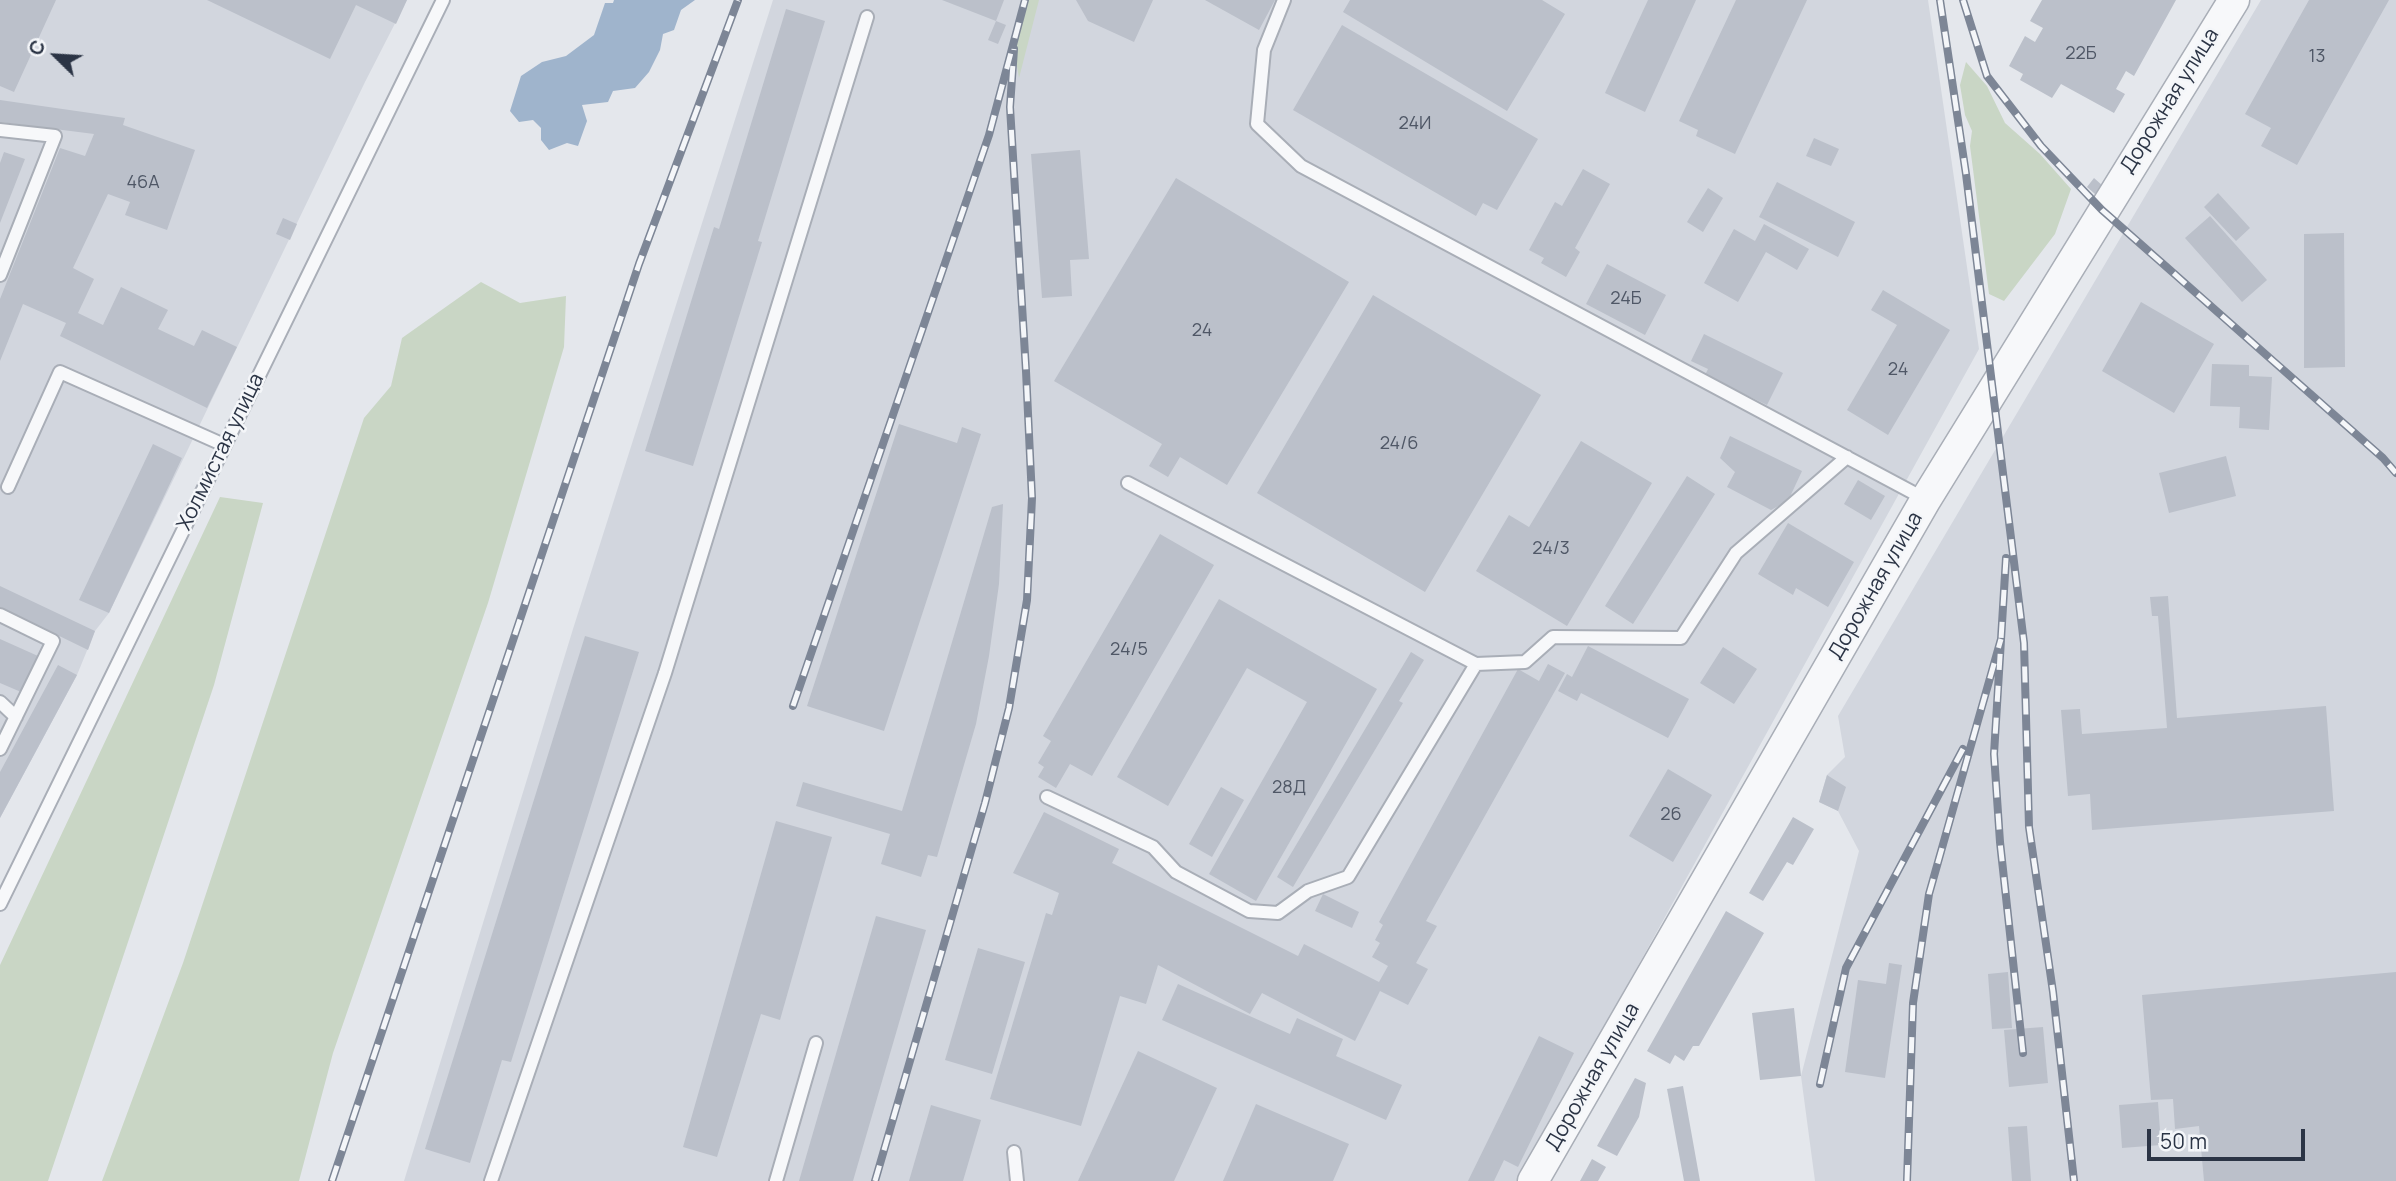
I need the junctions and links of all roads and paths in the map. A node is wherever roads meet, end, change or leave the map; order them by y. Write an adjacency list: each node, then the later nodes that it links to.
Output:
1 (443, 0): 7 (lane, Холмистая улица)
2 (1284, 0): 8 (lane)
3 (2234, 0): 11 (street, Дорожная улица)
4 (867, 17): 21 (lane)
5 (0, 130): 6 (lane)
6 (0, 275)
7 (225, 445): 10 (lane); 18 (lane, Холмистая улица)
8 (1847, 457): 11 (lane); 13 (lane)
9 (1128, 483): 13 (lane)
10 (8, 487)
11 (1926, 499): 24 (street, Дорожная улица)
12 (0, 615): 15 (lane)
13 (1476, 664): 17 (lane)
14 (0, 702): 15 (lane)
15 (16, 717): 16 (lane)
16 (0, 749)
17 (1047, 797)
18 (0, 904)
19 (816, 1043): 22 (lane)
20 (1014, 1152): 23 (lane)
21 (491, 1181)
22 (776, 1181)
23 (1017, 1181)
24 (1533, 1181)

